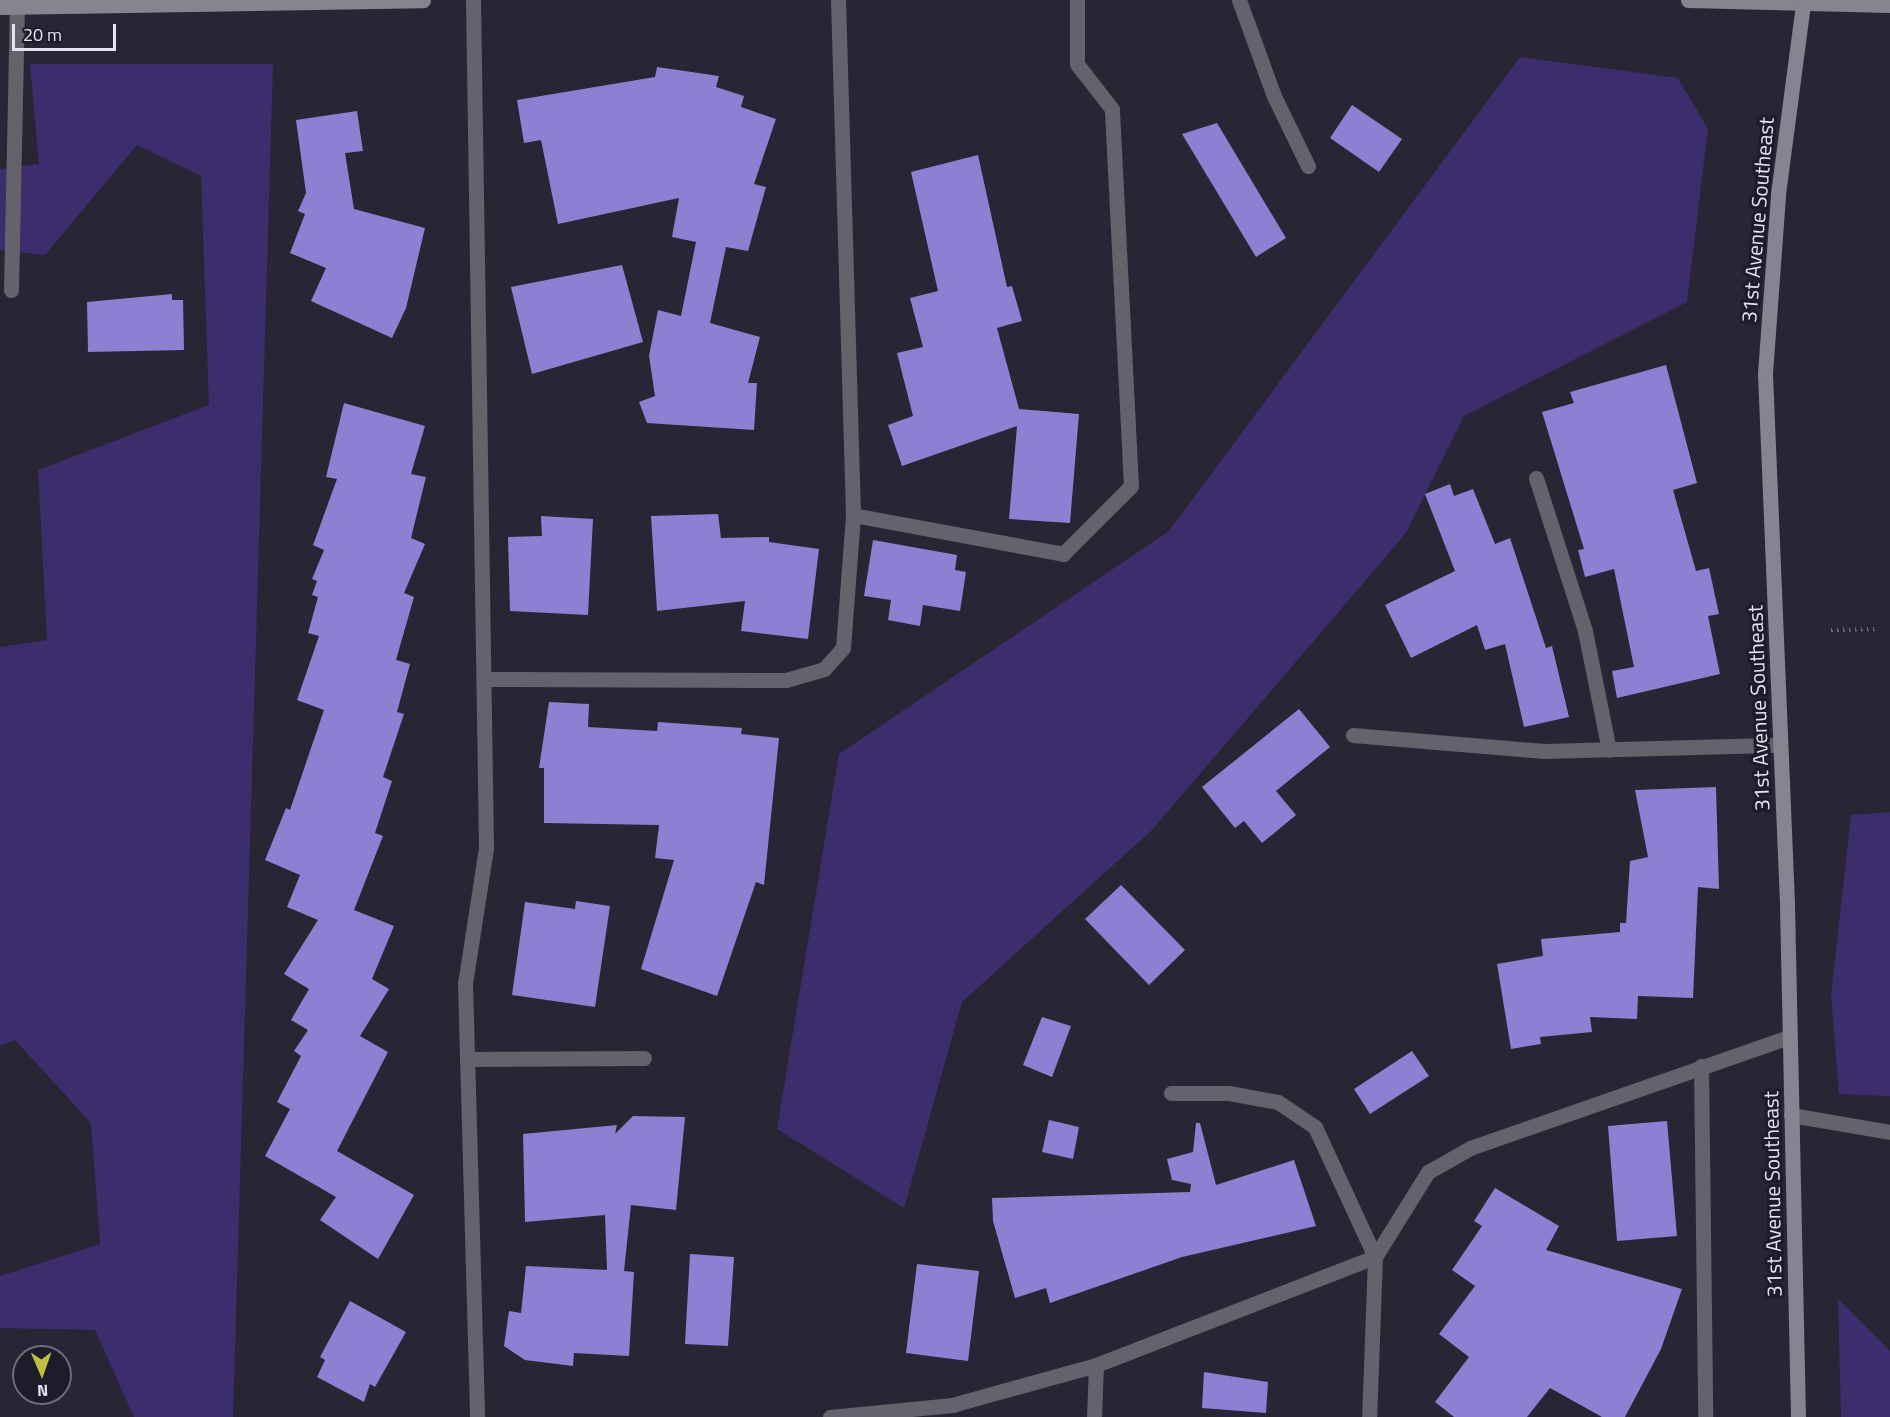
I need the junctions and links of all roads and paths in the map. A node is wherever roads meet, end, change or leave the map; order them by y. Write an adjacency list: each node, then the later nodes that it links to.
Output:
1 (423, 0): 10 (street)
2 (473, 0): 17 (street)
3 (838, 0): 14 (street)
4 (1077, 0): 14 (street)
5 (1239, 0): 11 (street)
6 (1688, 0): 7 (street)
7 (1804, 2): 8 (street); 19 (street, 31st Avenue Southeast)
8 (1890, 5)
9 (0, 7): 10 (street)
10 (17, 7): 12 (street)
11 (1308, 166)
12 (11, 290)
13 (1536, 478): 20 (street)
14 (853, 515): 17 (street)
15 (1831, 630): 16 (path)
16 (1877, 630)
17 (485, 679): 23 (street)
18 (1353, 735): 20 (street)
19 (1780, 745): 20 (street); 21 (street, 31st Avenue Southeast)
20 (1609, 750)
21 (1789, 1037): 24 (street); 26 (street, 31st Avenue Southeast)
22 (644, 1058): 23 (street)
23 (467, 1059): 30 (street)
24 (1701, 1066): 28 (street); 34 (street)
25 (1171, 1093): 28 (street)
26 (1791, 1115): 27 (street); 35 (street, 31st Avenue Southeast)
27 (1890, 1132)
28 (1375, 1257): 29 (street); 33 (street)
29 (1096, 1365): 31 (street); 32 (street)
30 (477, 1417)
31 (830, 1417)
32 (1094, 1417)
33 (1369, 1417)
34 (1705, 1417)
35 (1798, 1417)

